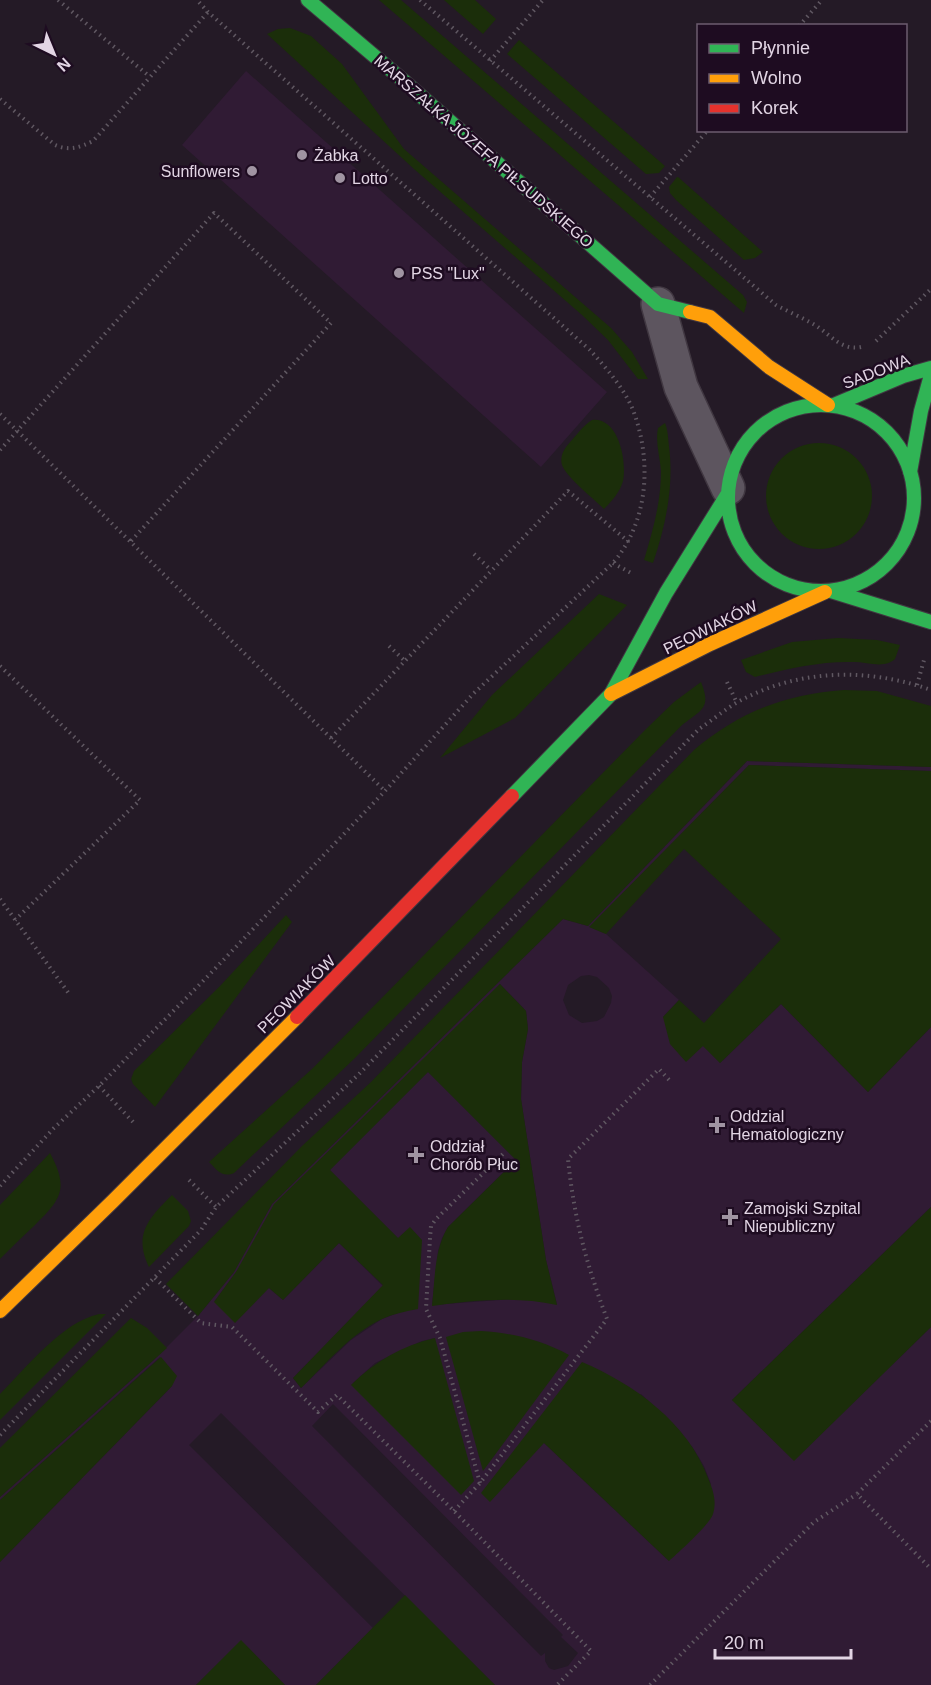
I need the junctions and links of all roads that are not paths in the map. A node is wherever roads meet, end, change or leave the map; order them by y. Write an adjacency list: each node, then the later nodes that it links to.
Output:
1 (308, 0): 2 (main road, MARSZAŁKA JÓZEFA PIŁSUDSKIEGO)
2 (658, 304): 5 (main road, MARSZAŁKA JÓZEFA PIŁSUDSKIEGO); 7 (street)
3 (931, 368): 5 (main road, SADOWA)
4 (931, 375): 6 (main road, SADOWA)
5 (831, 405): 6 (main road); 7 (main road)
6 (911, 476): 8 (main road); 9 (main road)
7 (727, 491): 9 (main road); 11 (main road, PEOWIAKÓW)
8 (926, 494)
9 (828, 592): 10 (main road); 11 (main road, PEOWIAKÓW)
10 (931, 622)
11 (611, 694): 12 (main road, PEOWIAKÓW)
12 (0, 1311)

